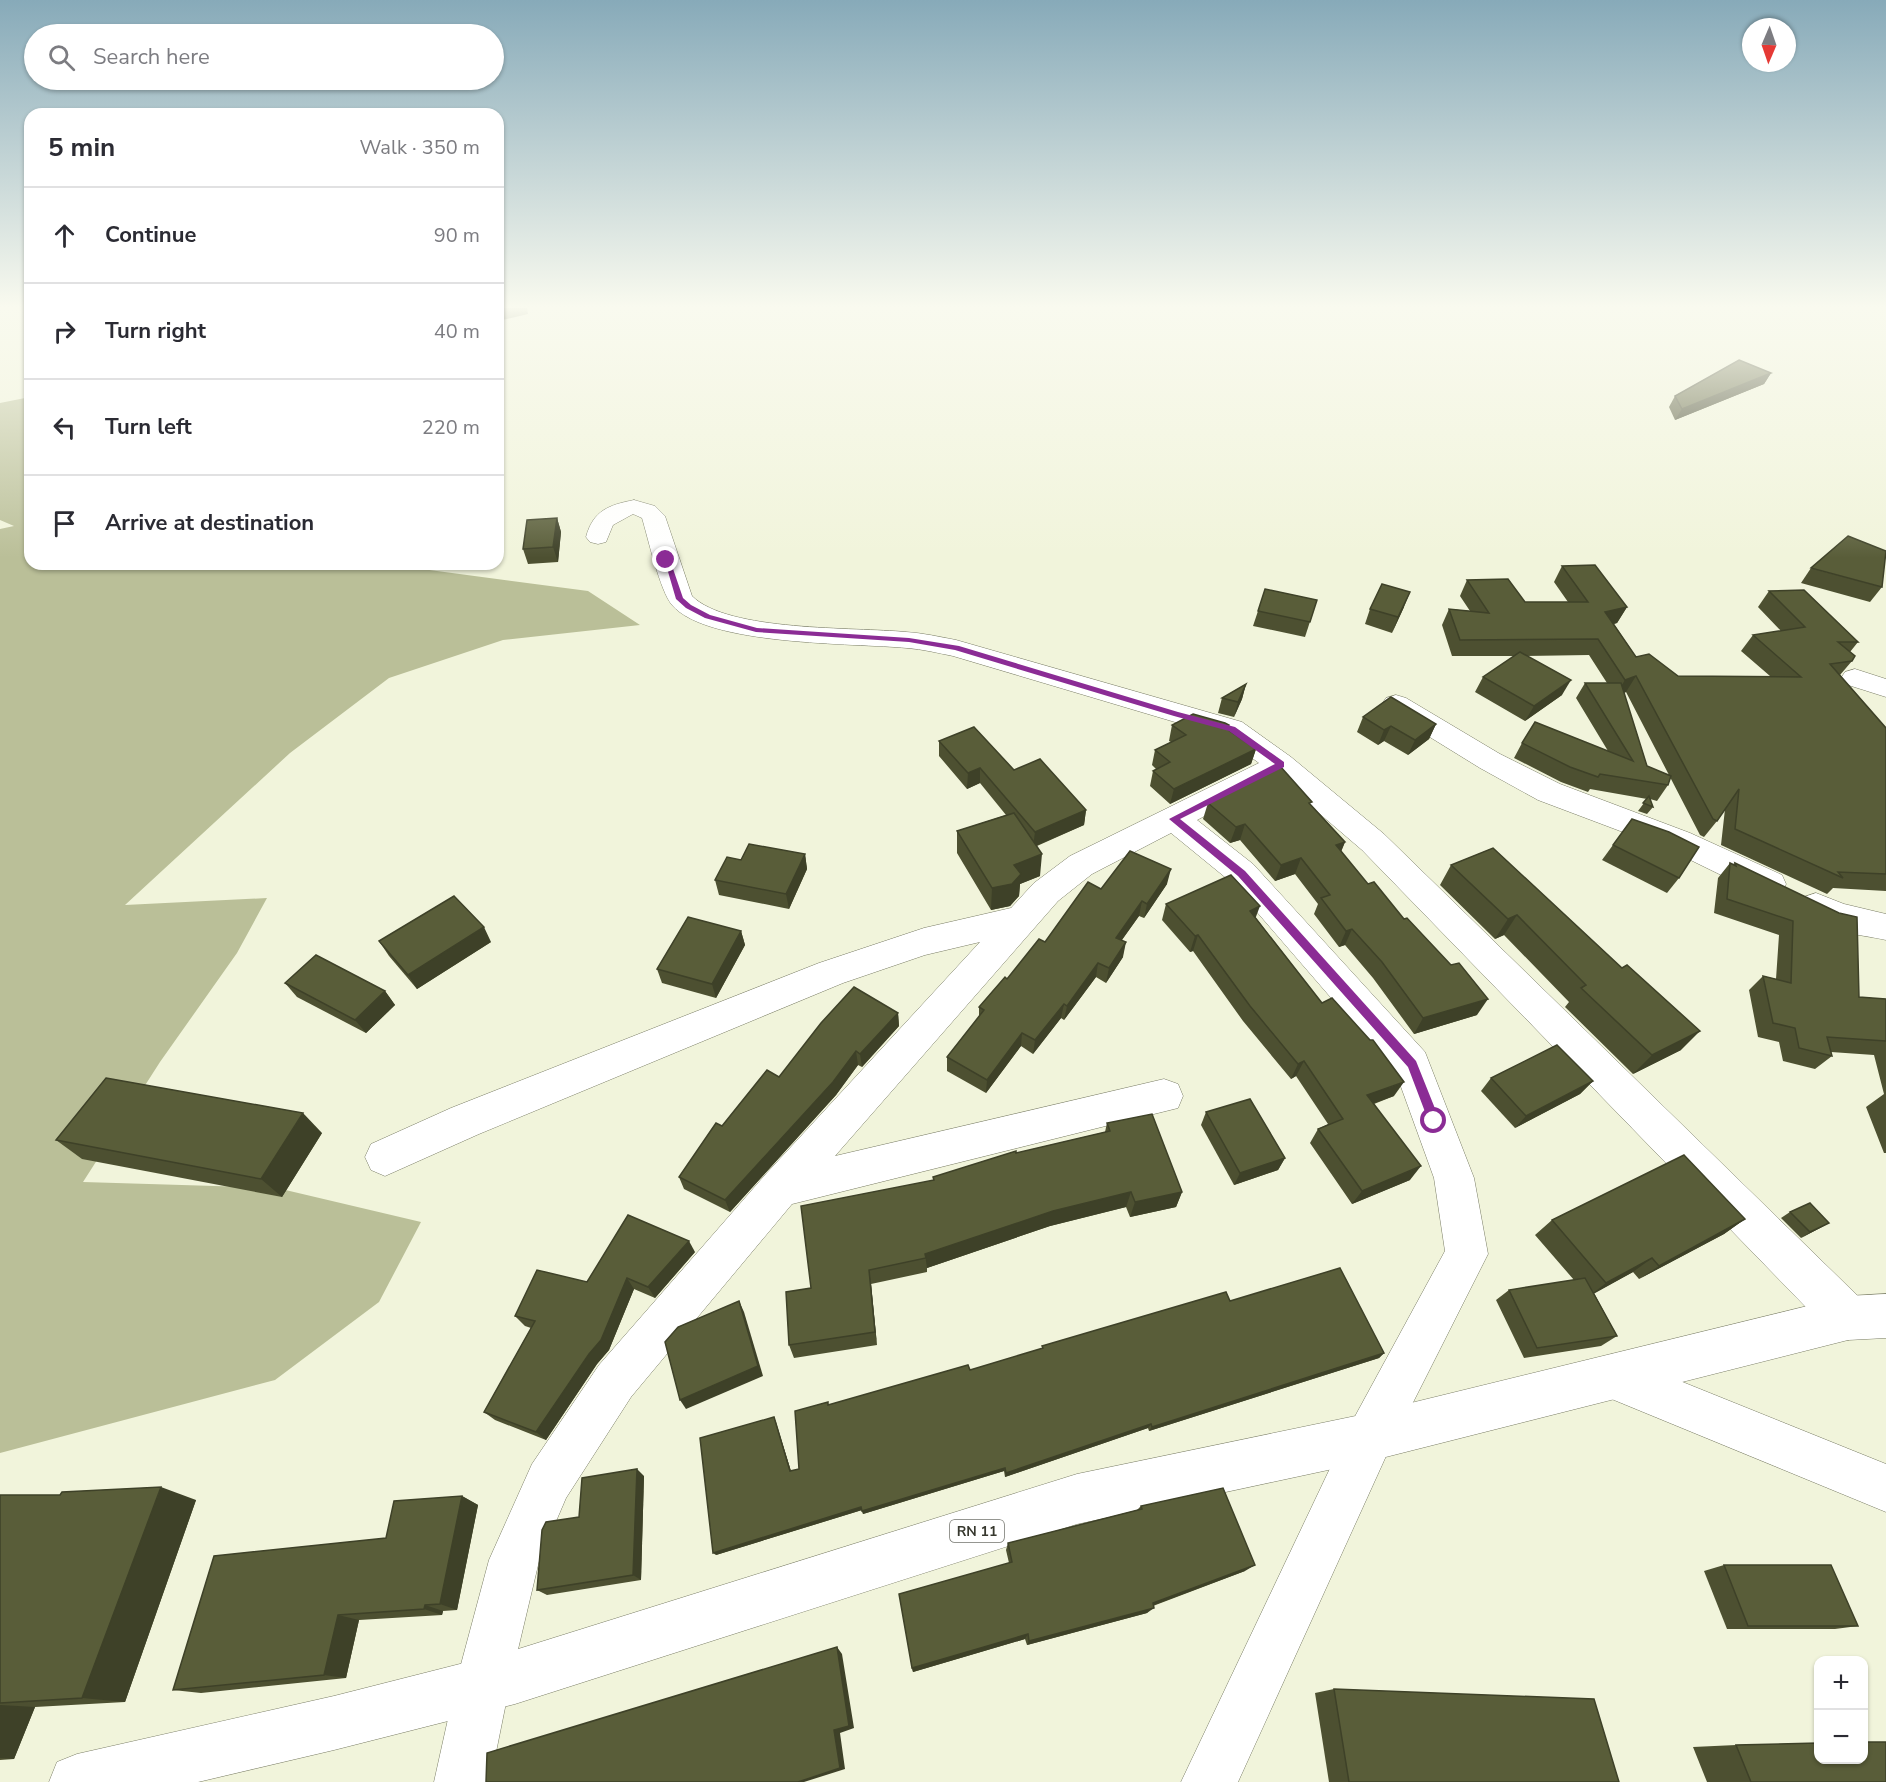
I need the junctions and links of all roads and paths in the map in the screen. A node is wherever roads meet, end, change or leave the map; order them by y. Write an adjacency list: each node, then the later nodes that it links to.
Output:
1 (598, 537): 5 (street)
2 (1855, 678): 3 (street)
3 (1886, 688)
4 (1390, 700): 8 (street)
5 (1281, 764): 6 (street); 12 (street)
6 (1174, 819): 7 (street); 14 (street)
7 (1022, 919): 10 (street); 11 (street)
8 (1886, 927)
9 (1164, 1096): 11 (street)
10 (385, 1157)
11 (780, 1188): 16 (street)
12 (1867, 1317): 13 (street, RN 11)
13 (1613, 1377): 14 (street, RN 11); 15 (street)
14 (1370, 1437): 16 (street, RN 11); 19 (street)
15 (1886, 1488)
16 (483, 1683): 17 (street, RN 11); 18 (street)
17 (77, 1782)
18 (462, 1782)
19 (1209, 1782)

